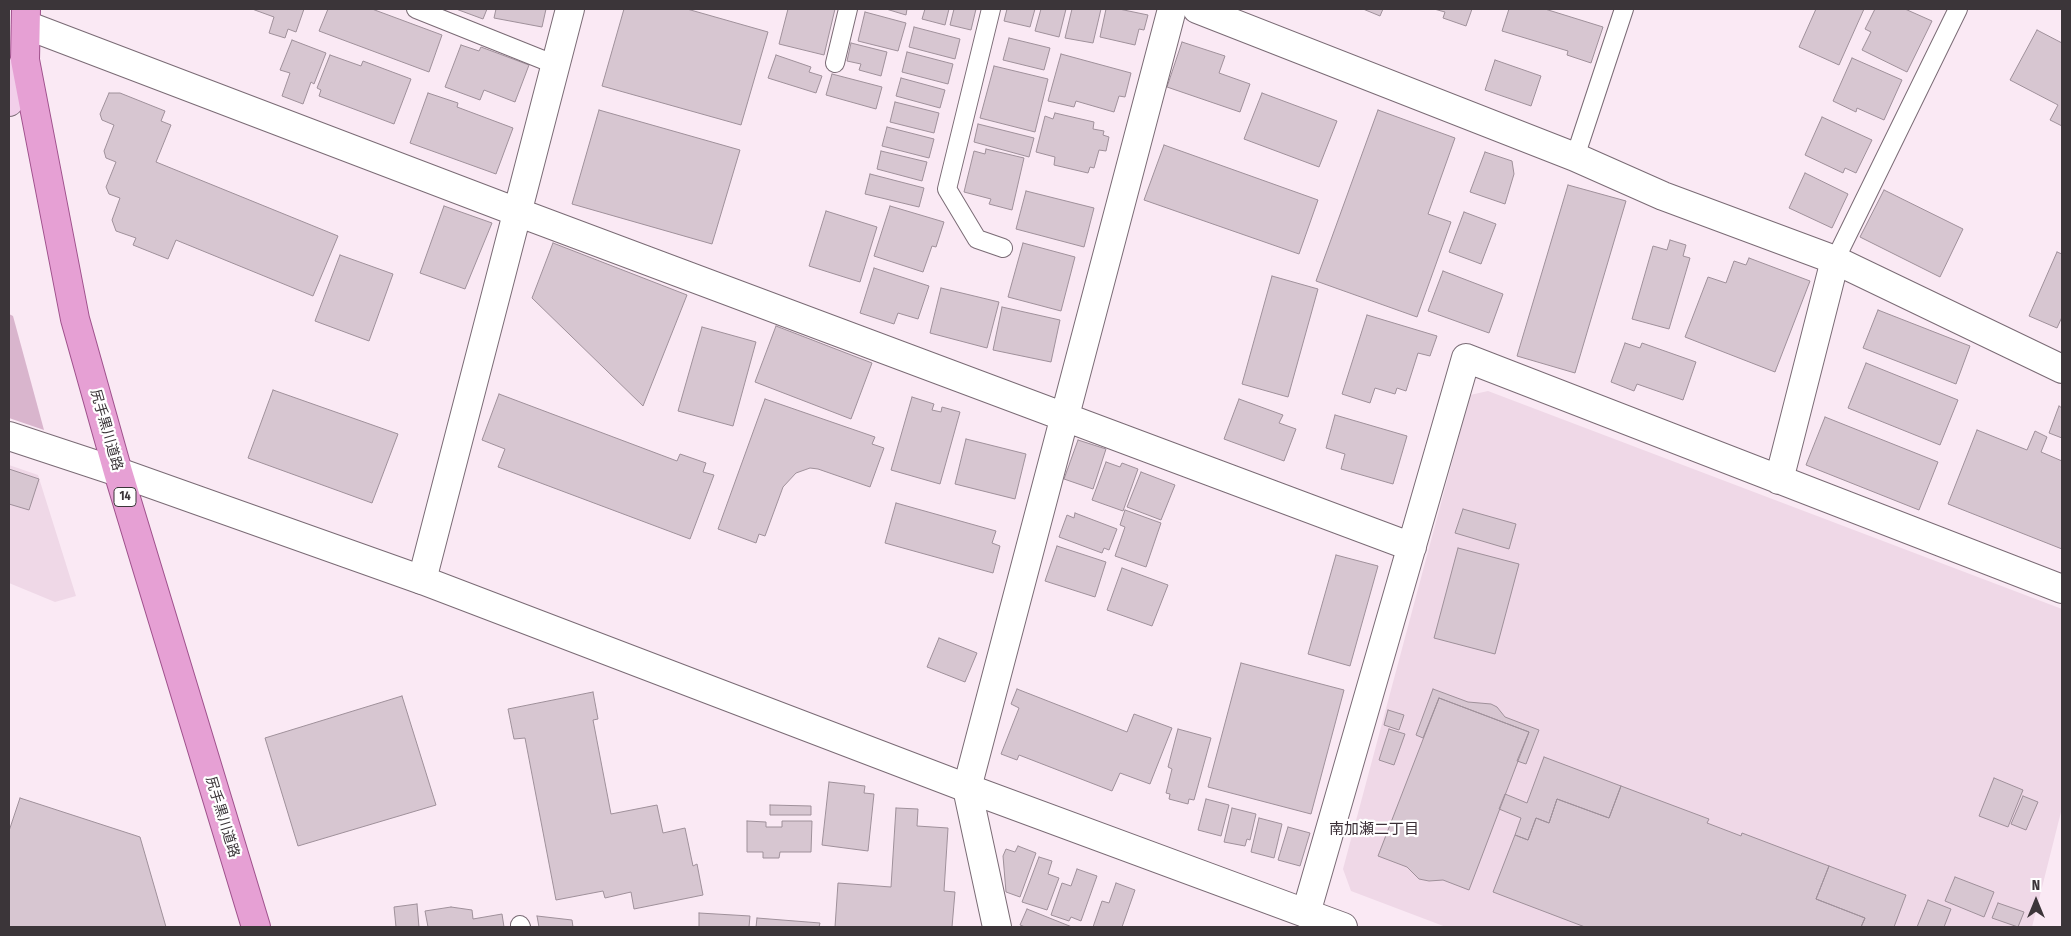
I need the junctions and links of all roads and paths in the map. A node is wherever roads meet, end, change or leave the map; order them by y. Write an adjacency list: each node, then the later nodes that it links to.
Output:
1 (416, 9): 12 (lane)
2 (570, 9): 12 (street)
3 (848, 9): 11 (lane)
4 (991, 9): 16 (lane)
5 (1172, 9): 19 (street)
6 (1197, 9): 14 (street)
7 (1624, 9): 14 (lane)
8 (1958, 9): 17 (lane)
9 (26, 17): 10 (main road, 尻手黒川道路 / 14); 15 (street)
10 (25, 60): 13 (main road); 21 (main road, 尻手黒川道路 / 14)
11 (835, 63)
12 (556, 65): 15 (street)
13 (9, 102)
14 (1575, 157): 17 (street)
15 (517, 212): 19 (street); 24 (street)
16 (1003, 248)
17 (1836, 260): 18 (street); 22 (street)
18 (2062, 369)
19 (1064, 415): 23 (street); 26 (street)
20 (9, 436): 21 (street)
21 (118, 472): 24 (street); 28 (main road, 尻手黒川道路 / 14)
22 (1779, 480): 23 (street); 25 (street)
23 (1412, 547): 27 (street)
24 (422, 580): 26 (street)
25 (2062, 589)
26 (967, 788): 27 (street); 29 (street)
27 (1306, 913): 30 (street)
28 (256, 927)
29 (998, 927)
30 (1343, 927)

